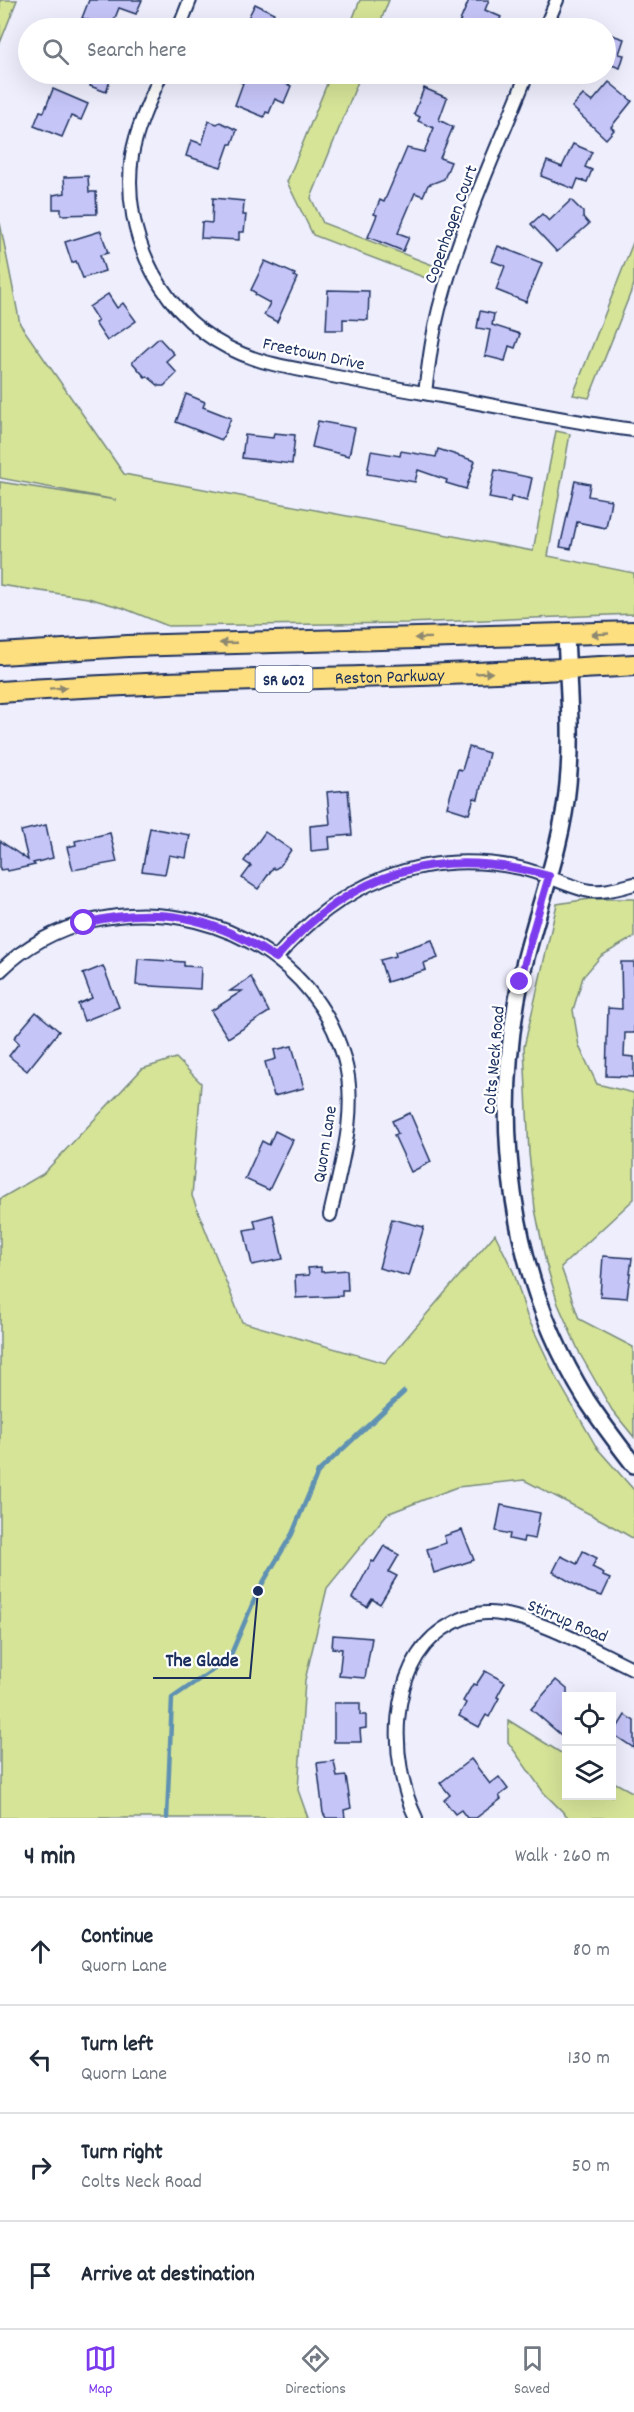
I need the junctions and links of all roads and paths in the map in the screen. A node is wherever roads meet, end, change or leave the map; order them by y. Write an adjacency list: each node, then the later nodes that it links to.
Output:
1 (190, 0): 3 (street)
2 (556, 0): 4 (street)
3 (183, 18)
4 (549, 18)
5 (157, 84): 7 (street, Freetown Drive)
6 (523, 84): 7 (street, Copenhagen Court)
7 (425, 393): 8 (street, Freetown Drive)
8 (634, 430)
9 (634, 632): 10 (main road, Reston Parkway / SR 602, one-way to 10)
10 (566, 635): 11 (main road, Reston Parkway / SR 602, one-way to 11); 13 (street, Colts Neck Road)
11 (0, 654)
12 (634, 665): 13 (main road, Reston Parkway / SR 602)
13 (568, 669): 14 (main road, Reston Parkway / SR 602, one-way to 13); 15 (street, Colts Neck Road)
14 (0, 692)
15 (549, 876): 16 (street); 17 (street); 20 (street, Colts Neck Road)
16 (634, 884)
17 (276, 958): 18 (street, Quorn Lane); 19 (street, Quorn Lane)
18 (0, 971)
19 (330, 1215)
20 (634, 1465)
21 (634, 1669): 22 (street, Stirrup Road)
22 (416, 1818)

